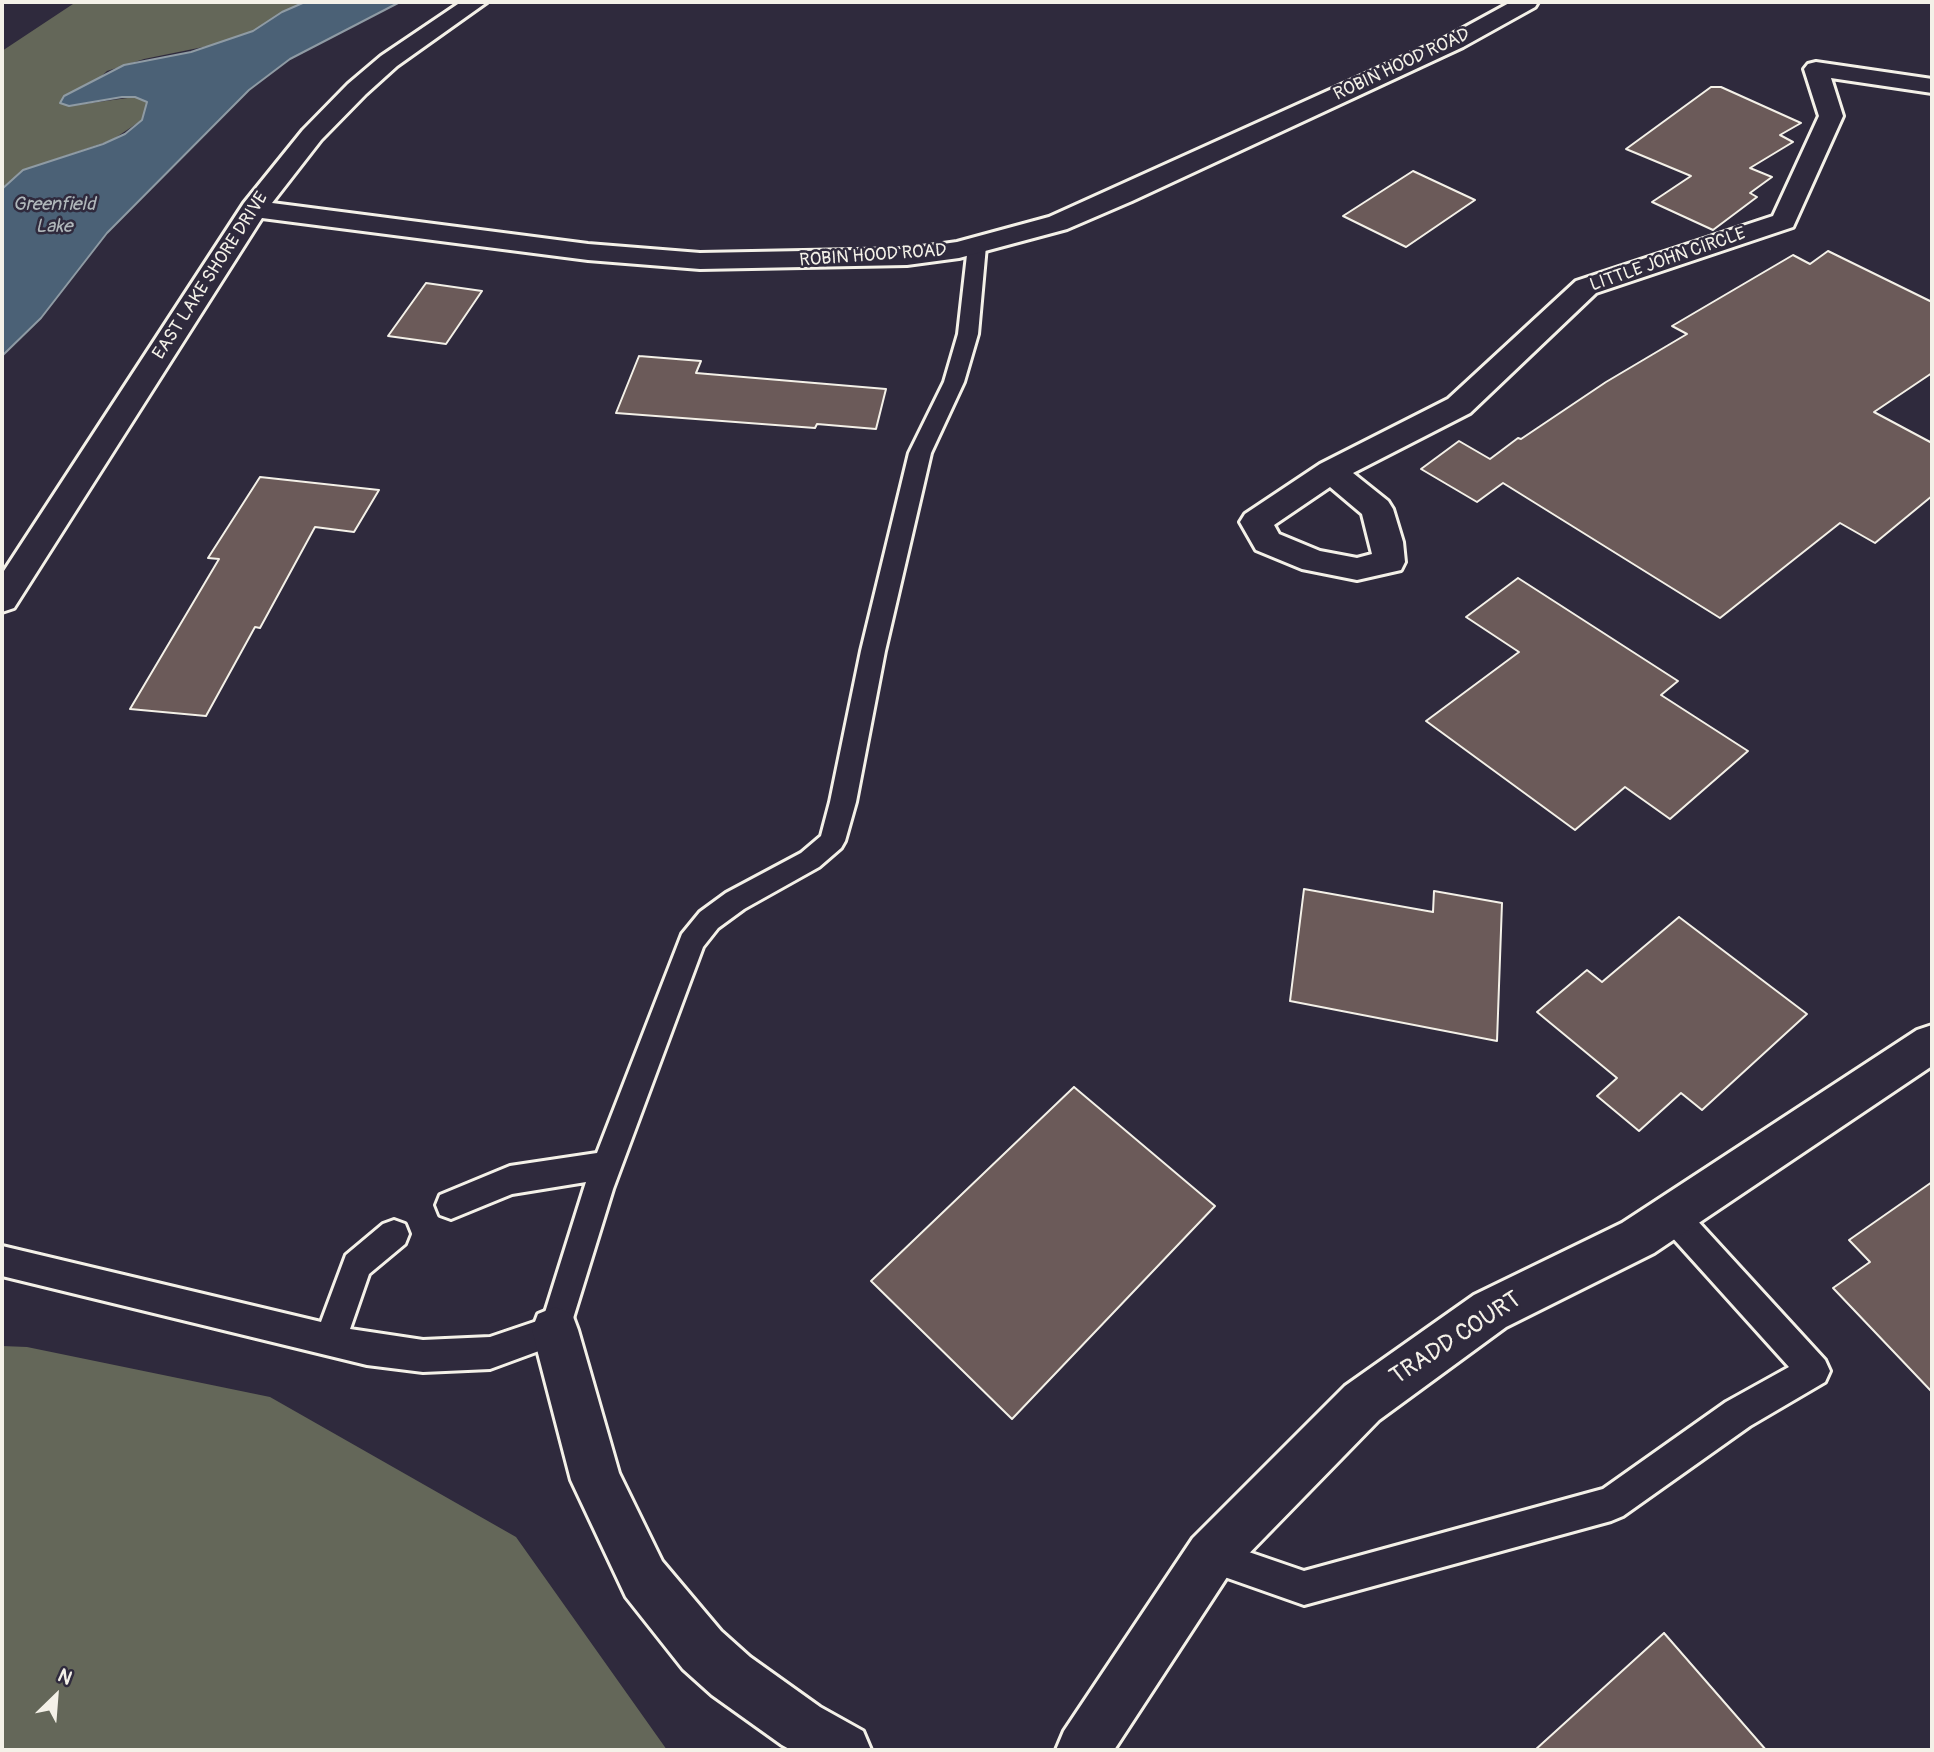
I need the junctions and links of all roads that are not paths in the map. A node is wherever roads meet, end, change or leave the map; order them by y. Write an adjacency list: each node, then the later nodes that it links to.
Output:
1 (475, 2): 5 (street, EAST LAKE SHORE DRIVE)
2 (1478, 4): 3 (street)
3 (1520, 7): 6 (street, ROBIN HOOD ROAD)
4 (1932, 86): 7 (street, LITTLE JOHN CIRCLE)
5 (253, 209): 6 (street, ROBIN HOOD ROAD); 8 (street, EAST LAKE SHORE DRIVE)
6 (977, 246): 10 (lane)
7 (1331, 471)
8 (2, 600)
9 (1932, 1043): 12 (street, TRADD COURT)
10 (607, 1165): 11 (lane); 15 (lane)
11 (451, 1205)
12 (1672, 1215): 17 (street, TRADD COURT); 17 (lane)
13 (394, 1234): 16 (lane)
14 (2, 1261): 16 (lane)
15 (555, 1330): 16 (lane); 18 (street)
16 (330, 1340)
17 (1211, 1556): 19 (street, TRADD COURT)
18 (844, 1750)
19 (1083, 1750)

